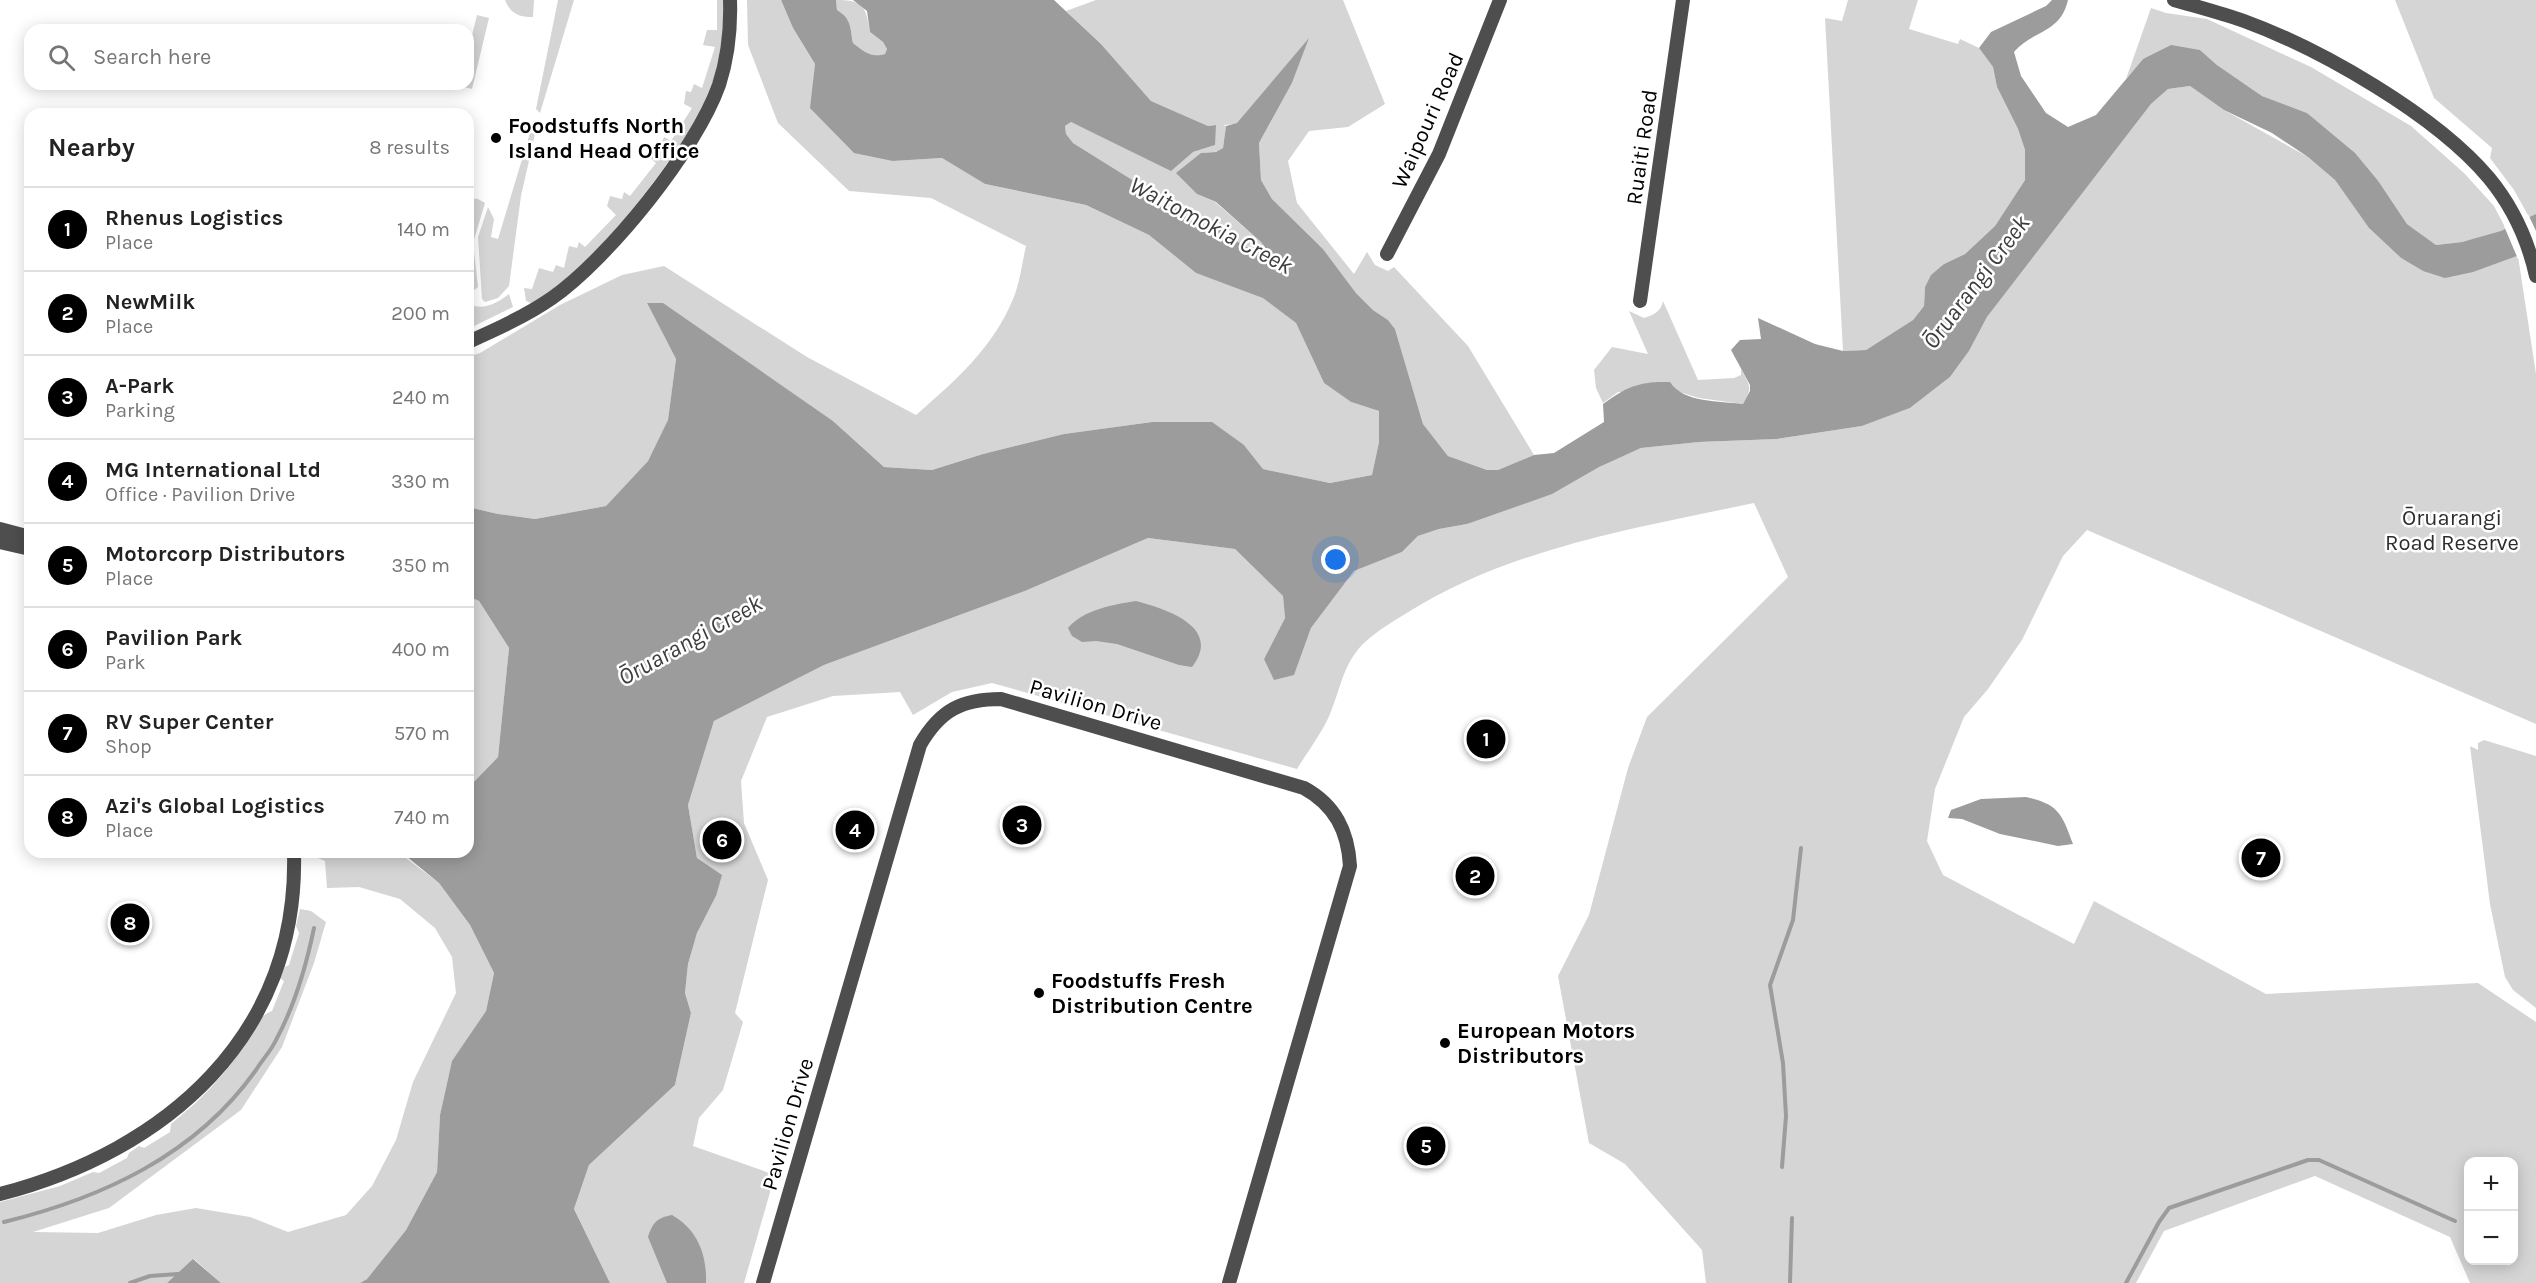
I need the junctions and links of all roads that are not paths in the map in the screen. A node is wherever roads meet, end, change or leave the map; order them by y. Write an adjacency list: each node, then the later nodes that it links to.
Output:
1 (730, 0): 8 (street)
2 (1500, 0): 5 (street, Waipouri Road)
3 (1683, 0): 7 (street, Ruaiti Road)
4 (2174, 0): 6 (street)
5 (1387, 254)
6 (2535, 270)
7 (1640, 301)
8 (474, 339)
9 (0, 529): 10 (street)
10 (24, 535)
11 (0, 542): 12 (street)
12 (24, 548)
13 (294, 858): 14 (street)
14 (0, 1194)
15 (763, 1283): 16 (street, Pavilion Drive)
16 (1229, 1283)

